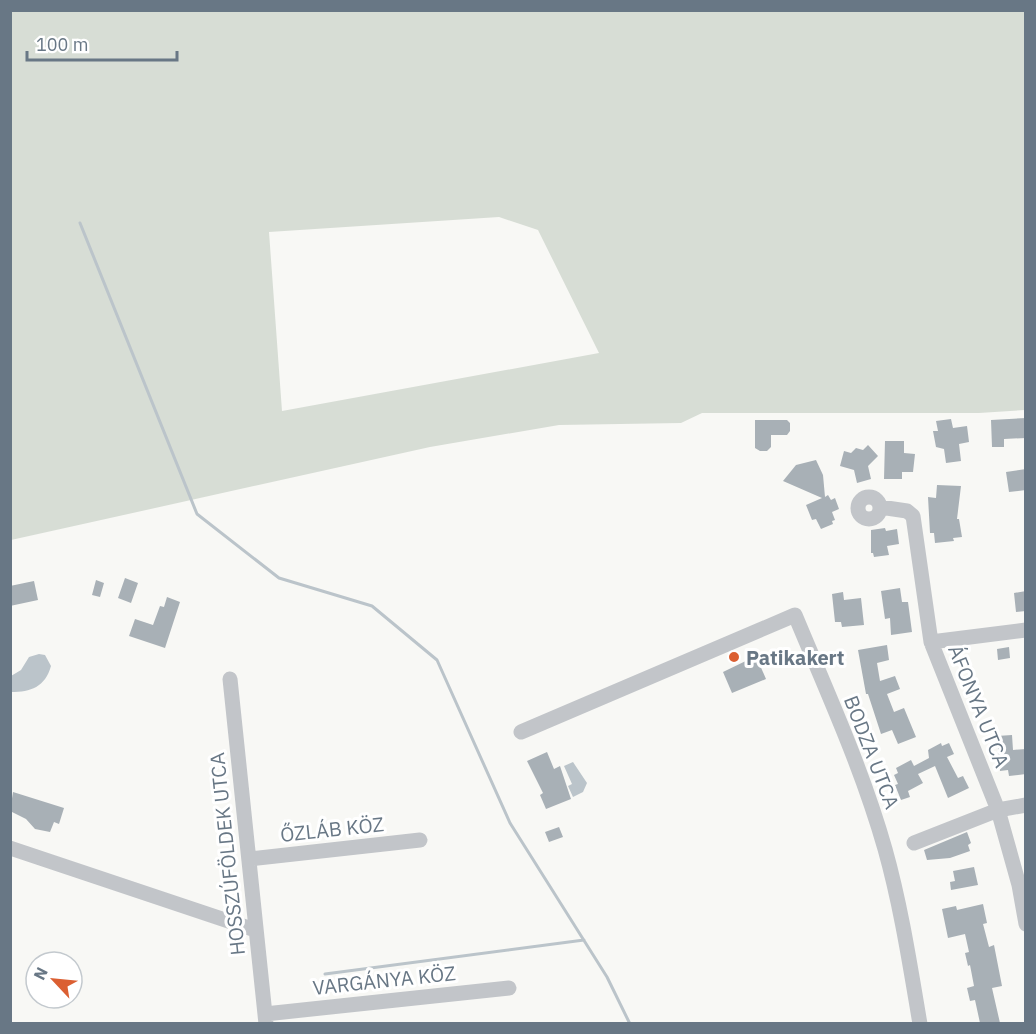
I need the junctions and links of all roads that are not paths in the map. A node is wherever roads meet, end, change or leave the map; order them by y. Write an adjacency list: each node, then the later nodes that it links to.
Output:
1 (880, 507): 3 (street, ÁFONYA UTCA)
2 (1026, 630): 3 (street)
3 (931, 642): 7 (street, ÁFONYA UTCA)
4 (230, 679): 11 (street, HOSSZÚFÖLDEK UTCA)
5 (521, 732): 16 (street, BODZA UTCA)
6 (1026, 805): 7 (street)
7 (998, 810): 9 (street); 12 (street, ÁFONYA UTCA)
8 (420, 840): 11 (street, ŐZLÁB KÖZ)
9 (914, 843)
10 (10, 848): 13 (street)
11 (249, 859): 13 (street, HOSSZÚFÖLDEK UTCA)
12 (1026, 924)
13 (255, 930): 15 (street, HOSSZÚFÖLDEK UTCA)
14 (509, 988): 15 (street, VARGÁNYA KÖZ)
15 (265, 1019)
16 (920, 1023)

